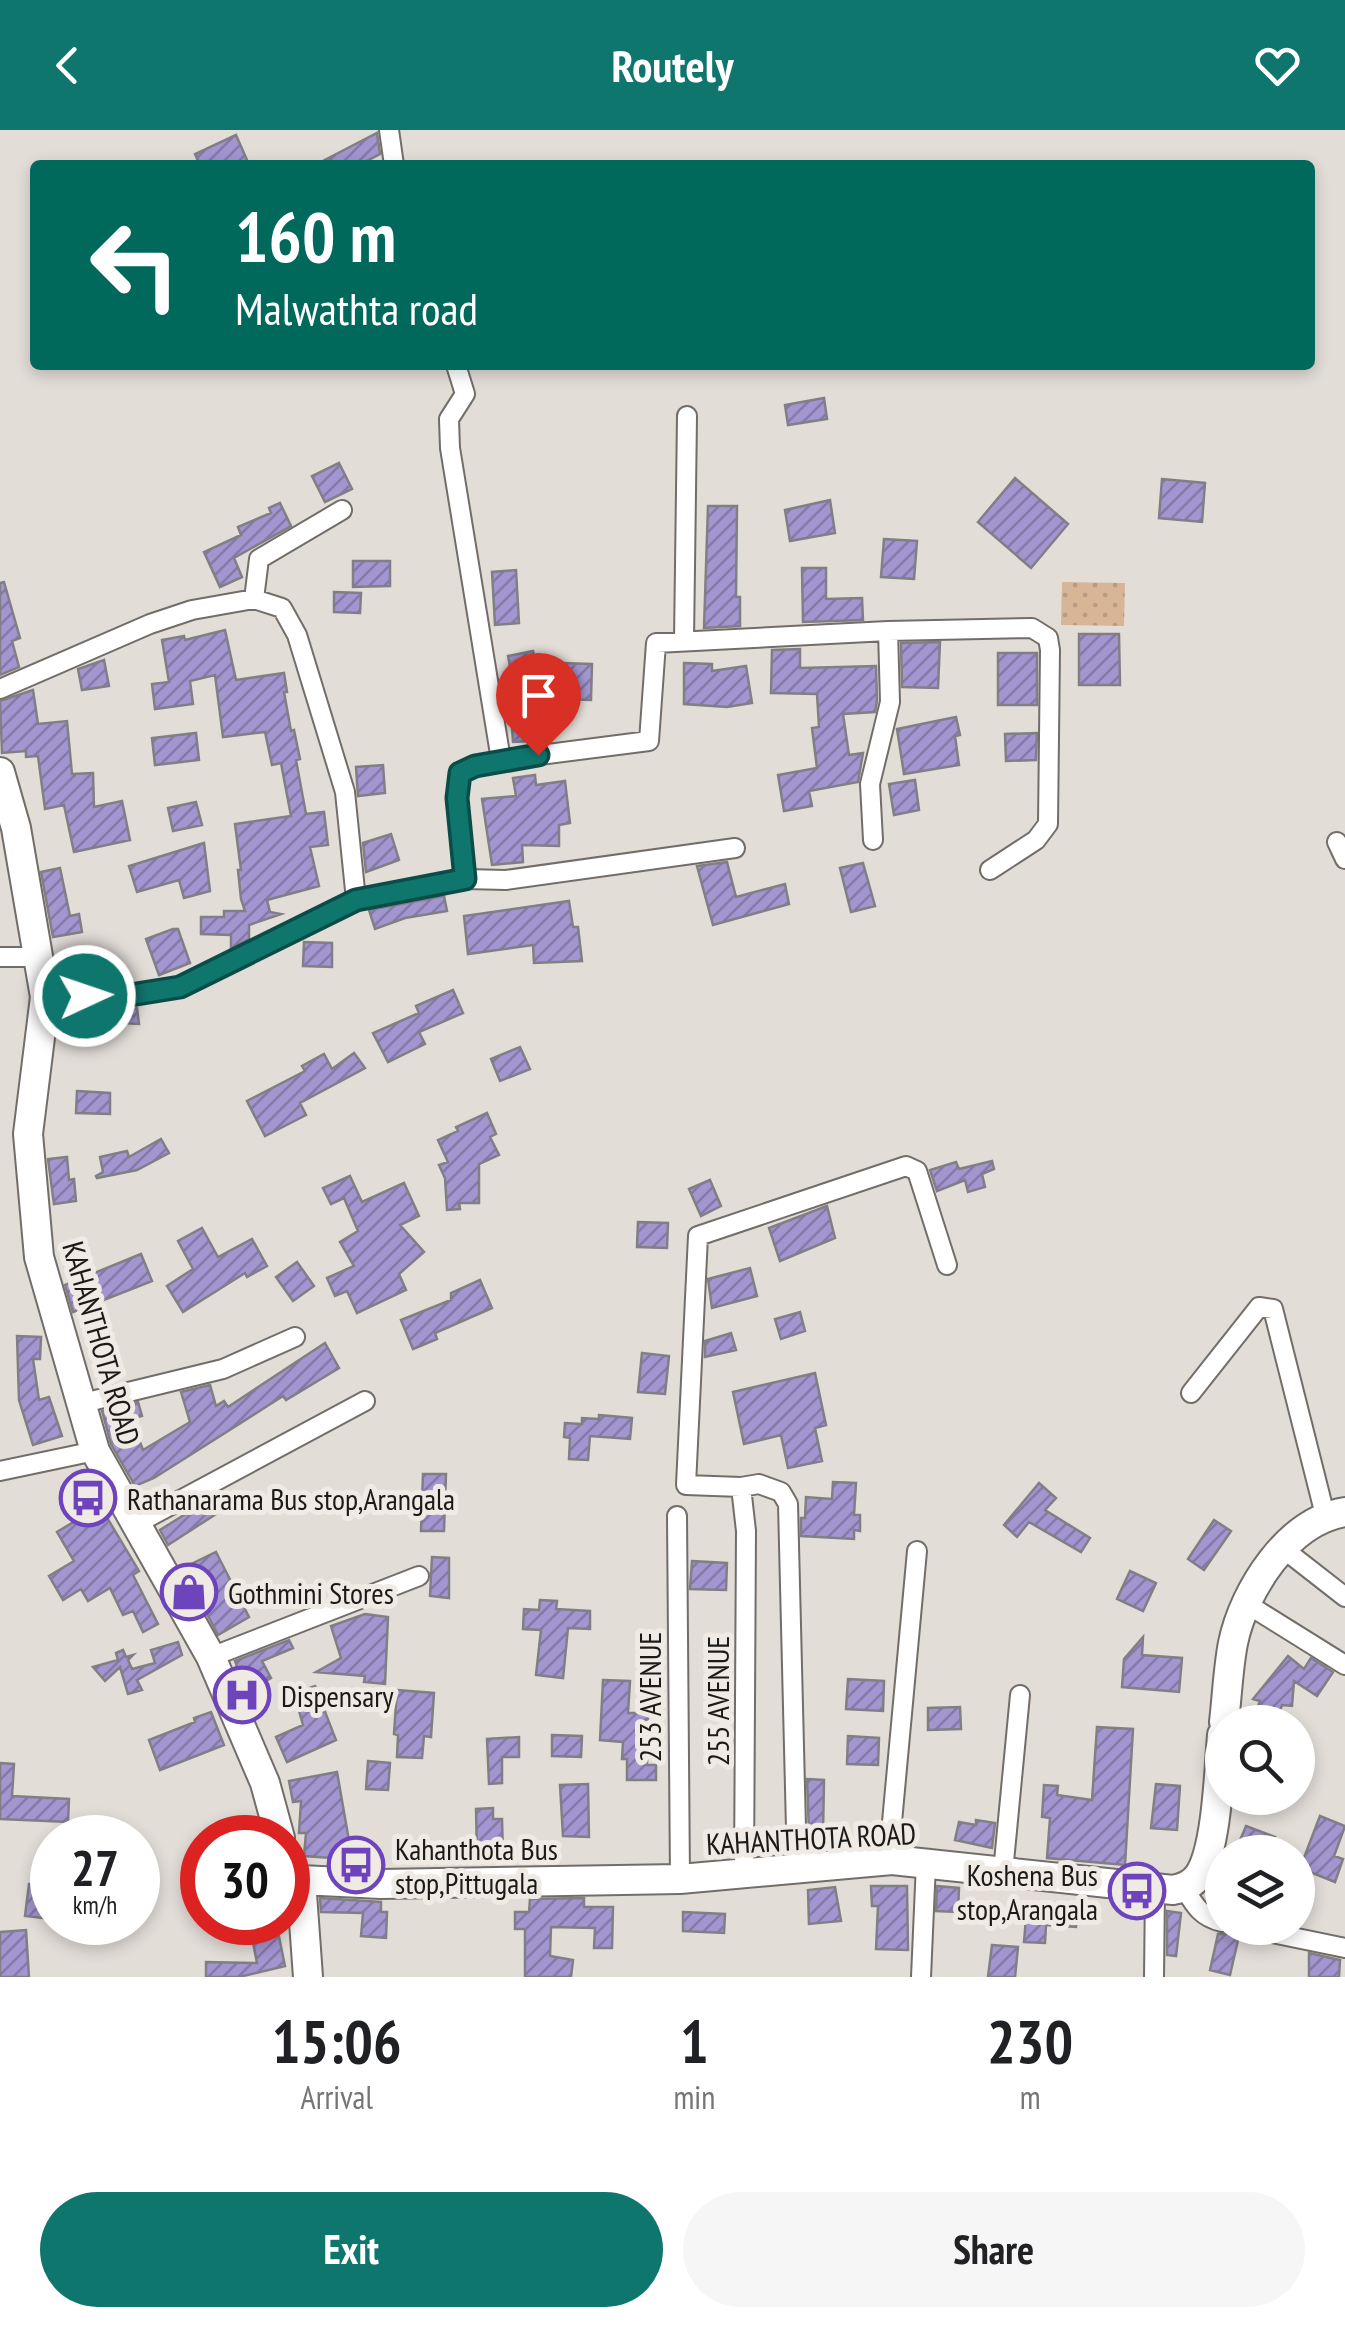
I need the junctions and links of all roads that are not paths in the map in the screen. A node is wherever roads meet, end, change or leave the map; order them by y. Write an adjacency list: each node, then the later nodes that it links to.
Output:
1 (389, 130): 2 (street)
2 (389, 160)
3 (458, 370): 10 (street)
4 (687, 416): 8 (street)
5 (342, 510): 6 (street)
6 (254, 599): 9 (street); 16 (street)
7 (888, 631): 8 (street); 12 (street); 14 (street)
8 (684, 641): 10 (street)
9 (0, 688)
10 (502, 760): 15 (street)
11 (0, 772): 18 (main road, KAHANTHOTA ROAD)
12 (873, 840)
13 (735, 848): 15 (street)
14 (990, 870)
15 (465, 879): 16 (street)
16 (356, 900): 19 (street)
17 (0, 957): 18 (street)
18 (38, 957): 19 (main road, KAHANTHOTA ROAD)
19 (45, 997): 24 (main road, KAHANTHOTA ROAD)
20 (947, 1264): 27 (street)
21 (295, 1338): 24 (street)
22 (1191, 1393): 28 (street)
23 (365, 1401): 30 (street)
24 (79, 1404): 25 (main road, KAHANTHOTA ROAD)
25 (95, 1451): 26 (street); 30 (main road, KAHANTHOTA ROAD)
26 (0, 1471)
27 (740, 1488): 44 (street); 45 (street, 255 AVENUE)
28 (1335, 1514): 31 (main road)
29 (677, 1516): 48 (street, 253 AVENUE)
30 (134, 1525): 36 (main road, KAHANTHOTA ROAD)
31 (1282, 1547): 34 (street); 35 (main road)
32 (917, 1552): 42 (street)
33 (419, 1576): 36 (street)
34 (1345, 1597)
35 (1247, 1604): 37 (street); 39 (main road)
36 (211, 1658): 40 (main road, KAHANTHOTA ROAD)
37 (1345, 1665)
38 (1020, 1696): 46 (street)
39 (1226, 1705)
40 (274, 1815)
41 (1213, 1815): 50 (main road)
42 (892, 1860): 43 (main road, KAHANTHOTA ROAD); 44 (main road, KAHANTHOTA ROAD)
43 (926, 1863): 46 (main road, KAHANTHOTA ROAD); 56 (street)
44 (797, 1869): 45 (main road, KAHANTHOTA ROAD)
45 (744, 1872): 48 (main road, KAHANTHOTA ROAD)
46 (1002, 1872): 49 (main road, KAHANTHOTA ROAD)
47 (310, 1874): 48 (main road, KAHANTHOTA ROAD)
48 (680, 1879)
49 (1155, 1888): 50 (main road, KAHANTHOTA ROAD); 57 (street)
50 (1184, 1888): 51 (street)
51 (1205, 1917)
52 (1315, 1942): 54 (street)
53 (304, 1945): 55 (main road)
54 (1345, 1948)
55 (308, 1977)
56 (921, 1977)
57 (1154, 1977)

